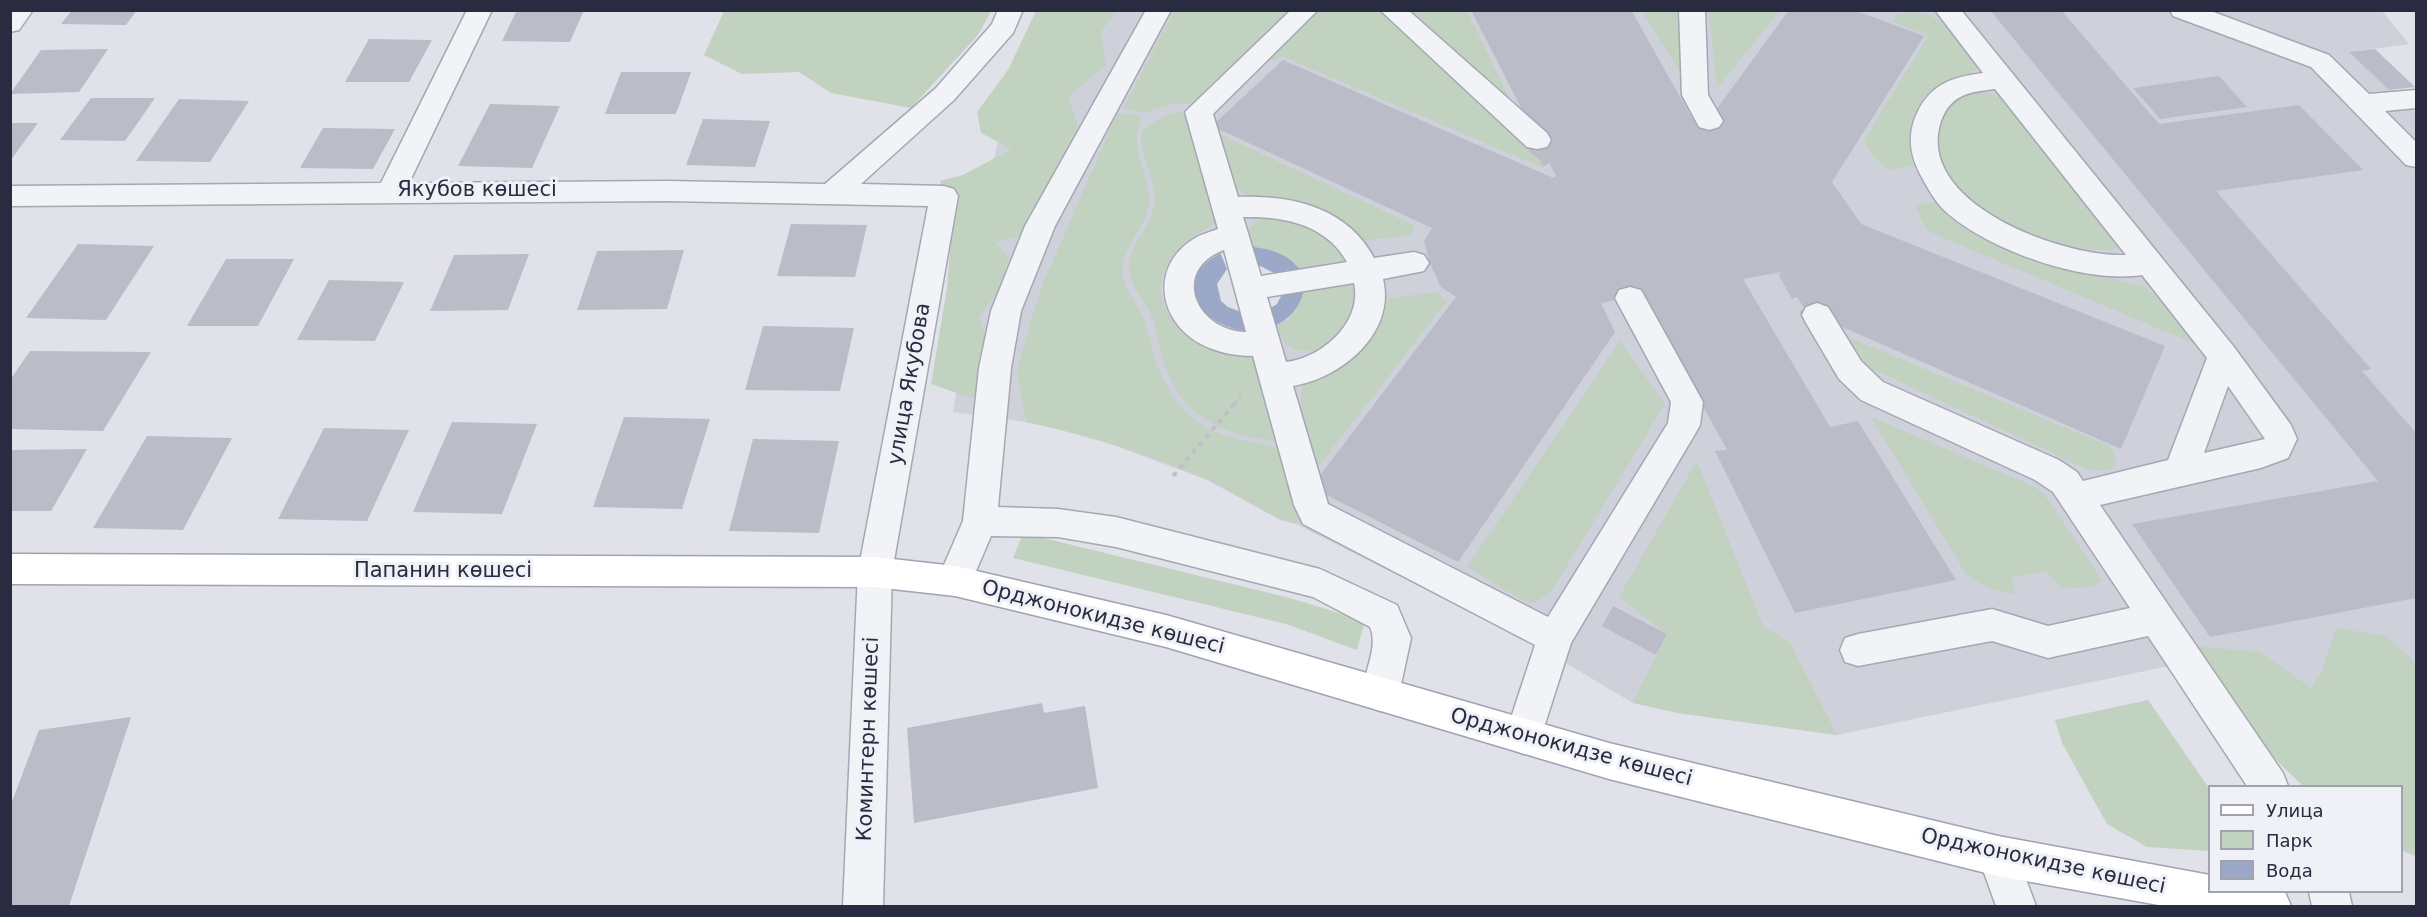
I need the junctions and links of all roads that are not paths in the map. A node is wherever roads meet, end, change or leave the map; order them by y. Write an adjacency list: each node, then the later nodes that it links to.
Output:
1 (21, 10): 10 (street)
2 (480, 10): 17 (street)
3 (1011, 10): 18 (street)
4 (1159, 10): 32 (street)
5 (1306, 10): 21 (street)
6 (1392, 10): 15 (street)
7 (1692, 10): 14 (street)
8 (1947, 10): 11 (street)
9 (2182, 10): 13 (street)
10 (10, 24)
11 (2001, 79): 23 (street); 23 (street)
12 (2416, 99): 13 (street)
13 (2363, 104): 16 (street)
14 (1708, 121)
15 (1537, 140)
16 (2416, 158)
17 (391, 191): 18 (street, Якубов көшесі); 19 (street, Якубов көшесі)
18 (832, 194): 20 (street, Якубов көшесі)
19 (10, 196)
20 (944, 196): 34 (street, улица Якубова)
21 (1232, 230): 24 (street); 25 (street); 28 (street)
22 (1414, 263): 24 (street)
23 (2149, 263): 29 (street)
24 (1369, 270): 25 (street); 28 (street)
25 (1248, 289): 28 (street)
26 (1630, 298): 37 (street)
27 (1816, 315): 31 (street)
28 (1267, 350): 37 (street)
29 (2223, 356): 30 (street); 30 (street)
30 (2181, 471): 31 (street)
31 (2077, 496): 36 (street)
32 (980, 521): 35 (street); 39 (street)
33 (10, 569): 34 (main road, Папанин көшесі)
34 (875, 572): 35 (main road, Орджонокидзе көшесі); 43 (street, Коминтерн көшесі)
35 (955, 581): 39 (main road, Орджонокидзе көшесі)
36 (2157, 618): 38 (street); 41 (street)
37 (1555, 638): 40 (street)
38 (1858, 650)
39 (1380, 694): 40 (main road, Орджонокидзе көшесі)
40 (1524, 736): 42 (main road, Орджонокидзе көшесі)
41 (2268, 785)
42 (1998, 856): 44 (street); 45 (main road, Орджонокидзе көшесі)
43 (863, 906)
44 (2016, 906)
45 (2271, 906)

